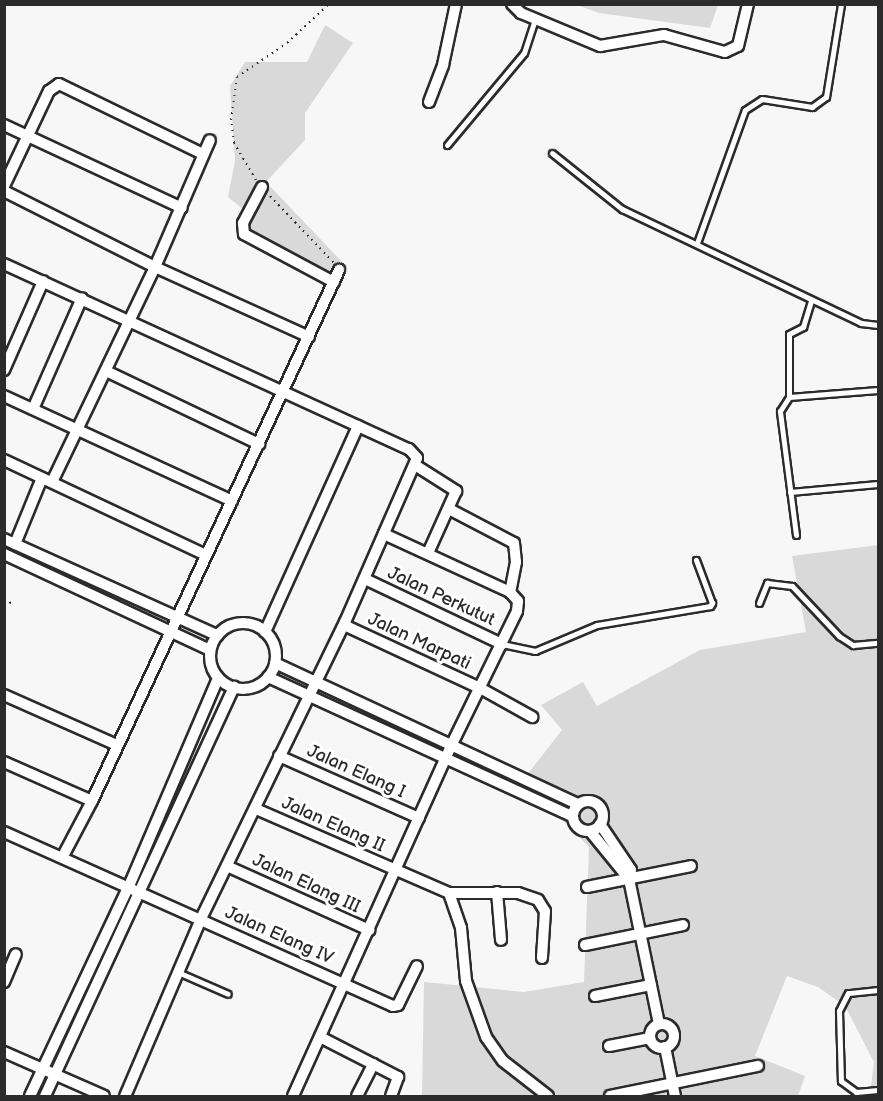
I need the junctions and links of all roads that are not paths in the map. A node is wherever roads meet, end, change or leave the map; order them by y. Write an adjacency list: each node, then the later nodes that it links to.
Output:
1 (456, 4): 6 (street)
2 (512, 4): 5 (street)
3 (748, 4): 5 (street)
4 (841, 4): 17 (lane)
5 (535, 20): 10 (lane)
6 (429, 102)
7 (4, 125): 8 (street)
8 (28, 135): 12 (street); 13 (street); 16 (street)
9 (210, 140): 12 (street)
10 (447, 145)
11 (552, 153): 17 (lane)
12 (203, 154): 16 (street)
13 (4, 186)
14 (262, 187): 22 (street)
15 (4, 191): 19 (street)
16 (182, 208): 19 (street)
17 (697, 243): 24 (lane)
18 (4, 264): 21 (street)
19 (155, 267): 25 (street); 27 (street)
20 (339, 270): 22 (street)
21 (43, 280): 23 (street); 28 (street)
22 (334, 282): 27 (street)
23 (82, 298): 25 (street); 34 (street)
24 (811, 300): 26 (lane); 33 (lane)
25 (130, 320): 29 (street); 31 (street)
26 (879, 325)
27 (309, 337): 31 (street)
28 (4, 370)
29 (106, 370): 36 (street); 37 (street)
30 (879, 390): 33 (lane)
31 (283, 393): 35 (street); 37 (street)
32 (4, 396): 34 (street)
33 (789, 397): 42 (lane)
34 (33, 409): 36 (street)
35 (358, 426): 39 (street); 59 (street)
36 (78, 428): 40 (street); 43 (street)
37 (259, 444): 43 (street)
38 (4, 460): 40 (street)
39 (415, 465): 44 (street); 45 (street)
40 (47, 480): 48 (street); 51 (street)
41 (879, 484): 42 (lane)
42 (790, 492): 46 (lane)
43 (232, 501): 51 (street)
44 (449, 509): 49 (street); 54 (street)
45 (384, 534): 49 (street); 53 (street)
46 (796, 535)
47 (4, 539): 48 (street)
48 (15, 544): 56 (street)
49 (428, 553): 54 (street)
50 (4, 554): 58 (street)
51 (207, 555): 56 (street)
52 (696, 560): 61 (lane)
53 (365, 579): 57 (street); 61 (street, Jalan Perkutut)
54 (510, 592): 61 (street)
55 (759, 603): 62 (lane)
56 (177, 618): 58 (street); 60 (street)
57 (344, 625): 67 (street); 69 (street, Jalan Marpati)
58 (171, 630): 63 (street); 73 (street)
59 (265, 632): 60 (street); 64 (street)
60 (217, 635): 63 (street)
61 (502, 644): 69 (street)
62 (879, 644)
63 (210, 650): 66 (street)
64 (275, 663): 65 (street); 67 (street)
65 (268, 677): 68 (street); 70 (street)
66 (218, 678): 68 (street); 89 (street)
67 (314, 682): 70 (street); 74 (street)
68 (234, 687): 93 (street)
69 (480, 688): 72 (street, Jalan Marpati); 74 (street)
70 (309, 694): 74 (street); 75 (street)
71 (4, 695): 73 (street)
72 (532, 717)
73 (117, 745): 77 (street)
74 (449, 751): 78 (street); 80 (street); 81 (street)
75 (279, 756): 79 (street); 81 (street, Jalan Elang I)
76 (4, 762): 77 (street)
77 (92, 801): 84 (street)
78 (578, 804): 80 (street); 82 (street)
79 (256, 809): 86 (street); 87 (street, Jalan Elang II)
80 (573, 816): 82 (street)
81 (419, 818): 87 (street)
82 (595, 827): 88 (street)
83 (4, 832): 84 (street, Jalan Elang IV)
84 (63, 856): 89 (street, Jalan Elang IV)
85 (691, 866): 88 (street)
86 (229, 867): 94 (street); 96 (street, Jalan Elang III)
87 (397, 871): 91 (street, Jalan Elang II); 96 (street)
88 (629, 879): 90 (street); 97 (street)
89 (129, 886): 93 (street, Jalan Elang IV); 118 (street)
90 (587, 887)
91 (449, 892): 92 (street); 129 (street)
92 (496, 892): 98 (street); 101 (street)
93 (140, 893): 94 (street, Jalan Elang IV); 119 (street)
94 (201, 919): 103 (street); 105 (street, Jalan Elang IV)
95 (682, 925): 97 (street)
96 (369, 930): 105 (street)
97 (640, 933): 99 (street); 106 (street)
98 (501, 940)
99 (585, 945)
100 (16, 954): 104 (street)
101 (542, 958)
102 (417, 966): 105 (street, Jalan Elang IV)
103 (180, 974): 108 (lane); 125 (street)
104 (4, 982)
105 (344, 983): 111 (street)
106 (651, 985): 109 (street); 110 (street)
107 (879, 990): 121 (lane)
108 (228, 994)
109 (594, 996)
110 (659, 1024): 112 (street); 114 (street)
111 (320, 1037): 116 (street); 126 (street)
112 (650, 1038): 113 (street); 114 (street)
113 (609, 1046)
114 (665, 1047): 120 (street)
115 (4, 1052): 118 (street)
116 (373, 1064): 127 (street); 128 (street)
117 (758, 1066): 120 (street)
118 (43, 1069): 119 (street); 122 (street)
119 (55, 1074): 123 (street); 124 (street)
120 (672, 1084): 130 (street); 131 (street)
121 (879, 1090)
122 (30, 1096)
123 (45, 1096)
124 (104, 1096)
125 (125, 1096)
126 (293, 1096)
127 (357, 1096)
128 (391, 1096)
129 (548, 1096)
130 (610, 1096)
131 (675, 1096)

